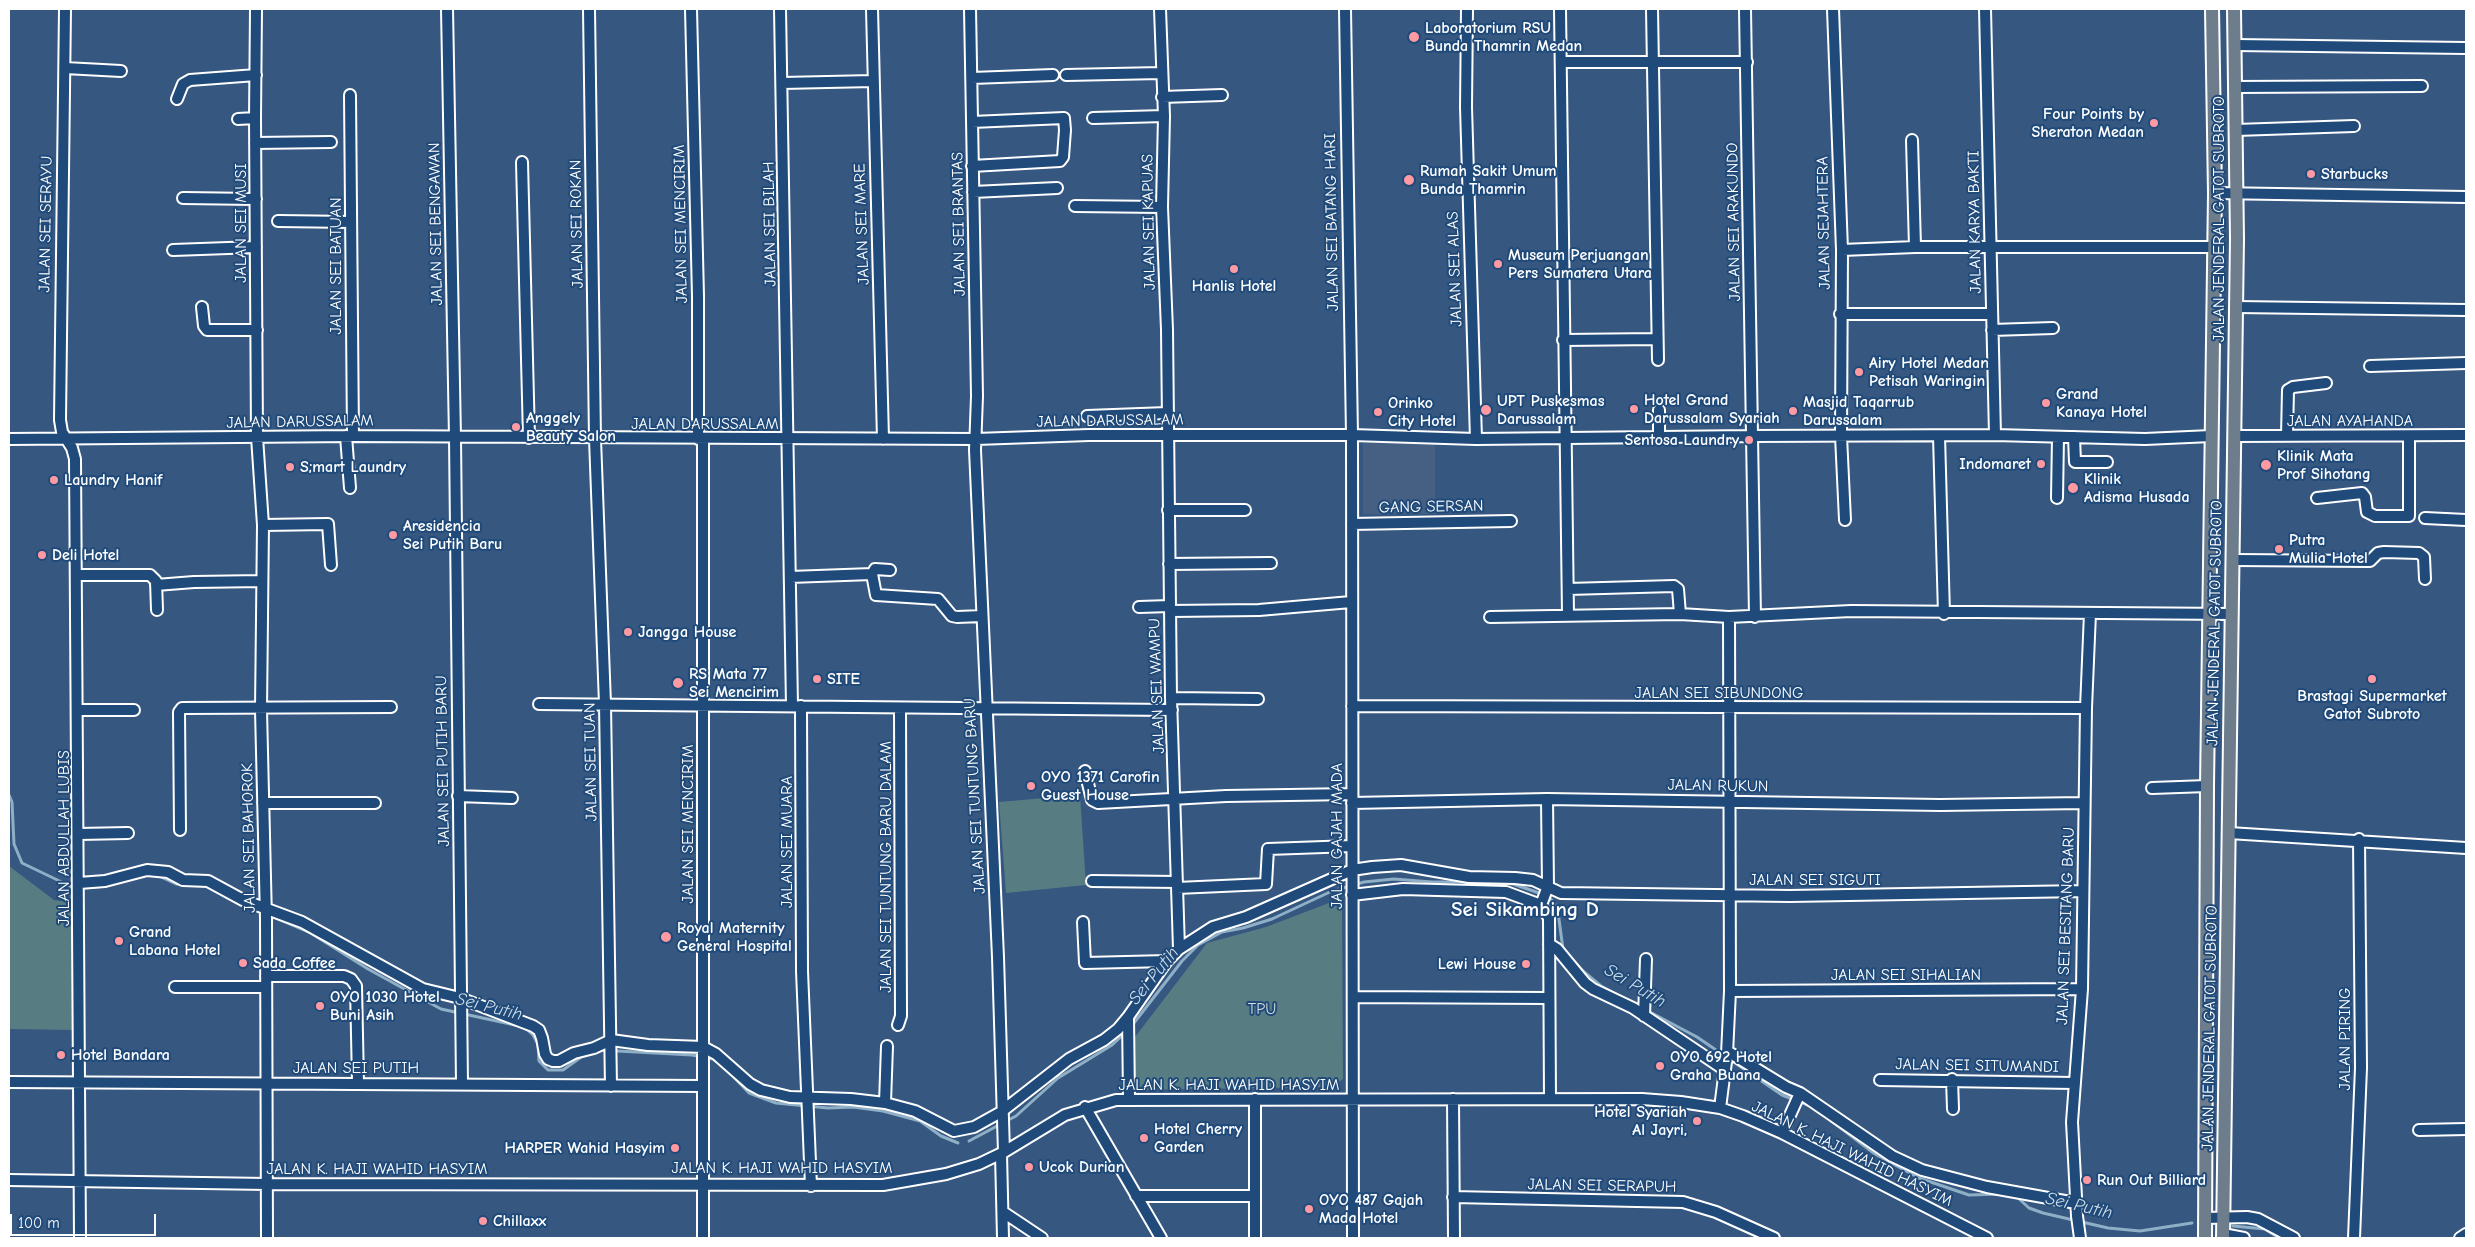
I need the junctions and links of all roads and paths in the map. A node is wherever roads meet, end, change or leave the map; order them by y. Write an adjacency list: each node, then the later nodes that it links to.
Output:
1 (65, 9): 24 (street, JALAN SEI SERAYU)
2 (256, 9): 27 (street, JALAN SEI MUSI)
3 (447, 9): 101 (street, JALAN SEI BENGAWAN)
4 (589, 9): 106 (street, JALAN SEI ROKAN)
5 (691, 9): 107 (street, JALAN SEI MENCIRIM)
6 (780, 9): 32 (street, JALAN SEI BILAH)
7 (872, 9): 31 (street, JALAN SEI MARE)
8 (970, 9): 30 (street, JALAN SEI BRANTAS)
9 (1160, 9): 26 (street, JALAN SEI KAPUAS)
10 (1345, 9): 86 (street, JALAN SEI BATANG HARI)
11 (1467, 9): 111 (street, JALAN SEI ALAS)
12 (1560, 9): 22 (street)
13 (1652, 9): 21 (street)
14 (1745, 9): 23 (street, JALAN SEI ARAKUNDO)
15 (1833, 9): 67 (street, JALAN SEJAHTERA)
16 (1985, 9): 64 (street, JALAN KARYA BAKTI)
17 (2212, 9): 54 (main road, JALAN JENDERAL GATOT SUBROTO)
18 (2234, 9): 19 (main road, JALAN JENDERAL GATOT SUBROTO)
19 (2234, 45): 20 (street); 34 (main road, JALAN JENDERAL GATOT SUBROTO)
20 (2466, 48)
21 (1654, 60): 22 (street); 23 (street); 76 (street)
22 (1561, 62): 77 (street)
23 (1747, 62): 90 (street, JALAN SEI ARAKUNDO)
24 (65, 68): 25 (street); 105 (street, JALAN SEI SERAYU)
25 (121, 71)
26 (1161, 73): 29 (street); 37 (street, JALAN SEI KAPUAS)
27 (256, 75): 38 (street); 40 (street, JALAN SEI MUSI)
28 (1052, 75): 30 (street)
29 (1066, 75)
30 (972, 78): 43 (street, JALAN SEI BRANTAS)
31 (873, 81): 32 (street); 109 (street, JALAN SEI MARE)
32 (782, 83): 108 (street, JALAN SEI BILAH)
33 (2422, 86): 34 (street)
34 (2235, 87): 45 (main road, JALAN JENDERAL GATOT SUBROTO)
35 (350, 95): 61 (street, JALAN SEI BATUAN)
36 (1222, 95): 37 (street)
37 (1162, 97): 39 (street, JALAN SEI KAPUAS)
38 (177, 100)
39 (1164, 116): 41 (street); 59 (street, JALAN SEI KAPUAS)
40 (255, 118): 42 (street); 48 (street, JALAN SEI MUSI)
41 (1093, 118)
42 (238, 119)
43 (972, 122): 50 (street, JALAN SEI BRANTAS); 50 (street)
44 (2354, 126): 45 (street)
45 (2236, 130): 53 (main road, JALAN JENDERAL GATOT SUBROTO)
46 (1912, 140): 62 (street)
47 (331, 142): 48 (street)
48 (255, 143): 57 (street, JALAN SEI MUSI)
49 (522, 162): 102 (street)
50 (972, 166): 52 (street, JALAN SEI BRANTAS)
51 (1057, 188): 52 (street)
52 (973, 192): 110 (street, JALAN SEI BRANTAS)
53 (2237, 192): 54 (street); 55 (street); 69 (main road, JALAN JENDERAL GATOT SUBROTO)
54 (2215, 193): 65 (main road, JALAN JENDERAL GATOT SUBROTO)
55 (2466, 197)
56 (183, 198): 57 (street)
57 (256, 198): 63 (street, JALAN SEI MUSI)
58 (1075, 206): 59 (street)
59 (1162, 207): 83 (street, JALAN SEI KAPUAS)
60 (278, 221): 61 (street)
61 (351, 222): 89 (street, JALAN SEI BATUAN)
62 (1915, 246): 64 (street); 67 (street)
63 (256, 248): 66 (street); 74 (street, JALAN SEI MUSI)
64 (1990, 248): 65 (street); 72 (street, JALAN KARYA BAKTI)
65 (2215, 248): 93 (main road, JALAN JENDERAL GATOT SUBROTO)
66 (173, 250)
67 (1842, 250): 71 (street, JALAN SEJAHTERA)
68 (202, 307): 74 (street)
69 (2236, 307): 70 (street); 94 (main road, JALAN JENDERAL GATOT SUBROTO)
70 (2466, 310)
71 (1840, 314): 72 (street); 91 (street, JALAN SEJAHTERA)
72 (1992, 314): 75 (street, JALAN KARYA BAKTI)
73 (2053, 328): 75 (street)
74 (257, 330): 100 (street, JALAN SEI MUSI)
75 (1992, 330): 87 (street, JALAN KARYA BAKTI)
76 (1657, 339): 77 (street); 78 (street)
77 (1563, 340): 103 (street)
78 (1658, 360)
79 (2466, 363): 80 (street)
80 (2370, 366)
81 (2326, 384): 95 (street)
82 (1659, 410): 97 (street)
83 (1167, 412): 84 (street); 85 (street, JALAN SEI KAPUAS)
84 (1087, 416)
85 (1168, 435): 86 (street, JALAN DARUSSALAM); 110 (street, JALAN DARUSSALAM); 116 (street, JALAN SEI WAMPU)
86 (1352, 435): 111 (street, JALAN DARUSSALAM); 122 (street, JALAN GAJAH MADA)
87 (1995, 435): 92 (street, JALAN DARUSSALAM); 98 (street, JALAN DARUSSALAM)
88 (2466, 435): 96 (street, JALAN AYAHANDA)
89 (349, 436): 100 (street, JALAN DARUSSALAM); 101 (street, JALAN DARUSSALAM); 113 (street, JALAN SEI BATUAN)
90 (1751, 436): 91 (street, JALAN DARUSSALAM); 97 (street, JALAN DARUSSALAM); 147 (street, JALAN SEI ARAKUNDO)
91 (1840, 436): 92 (street, JALAN DARUSSALAM); 119 (street, JALAN SEJAHTERA)
92 (1939, 436): 144 (street)
93 (2211, 436): 94 (main road); 99 (street, JALAN DARUSSALAM); 141 (main road, JALAN JENDERAL GATOT SUBROTO)
94 (2234, 436): 95 (street, JALAN AYAHANDA); 124 (main road, JALAN JENDERAL GATOT SUBROTO)
95 (2288, 436): 96 (street, JALAN AYAHANDA)
96 (2409, 436): 115 (street)
97 (1659, 437): 103 (street, JALAN DARUSSALAM)
98 (2058, 437): 99 (street, JALAN DARUSSALAM); 114 (street)
99 (2074, 437): 112 (street)
100 (257, 438): 105 (street, JALAN DARUSSALAM); 123 (street, JALAN SEI BAHOROK)
101 (455, 438): 102 (street, JALAN DARUSSALAM); 169 (street, JALAN SEI PUTIH BARU)
102 (529, 438): 106 (street, JALAN DARUSSALAM)
103 (1564, 438): 111 (street, JALAN DARUSSALAM); 135 (street)
104 (9, 439): 105 (street, JALAN DARUSSALAM)
105 (67, 439): 130 (street, JALAN ABDULLAH LUBIS)
106 (596, 439): 107 (street, JALAN DARUSSALAM); 153 (street, JALAN SEI TUAN)
107 (700, 439): 108 (street, JALAN DARUSSALAM); 154 (street, JALAN SEI MENCIRIM)
108 (788, 439): 109 (street, JALAN DARUSSALAM); 131 (street, JALAN SEI BILAH)
109 (883, 439): 110 (street, JALAN DARUSSALAM)
110 (976, 439): 146 (street, JALAN SEI TUNTUNG BARU)
111 (1476, 439)
112 (2107, 462)
113 (350, 488)
114 (2057, 498)
115 (2317, 498)
116 (1168, 510): 117 (street); 126 (street, JALAN SEI WAMPU)
117 (1245, 510)
118 (2425, 518): 120 (street)
119 (1845, 520)
120 (2466, 520)
121 (1510, 521): 122 (street, GANG SERSAN)
122 (1352, 524): 136 (street, JALAN GAJAH MADA)
123 (263, 525): 127 (street); 133 (street, JALAN SEI BAHOROK)
124 (2234, 560): 132 (street); 145 (main road, JALAN JENDERAL GATOT SUBROTO)
125 (1271, 563): 126 (street)
126 (1169, 564): 138 (street, JALAN SEI WAMPU)
127 (331, 565)
128 (890, 570): 129 (street)
129 (872, 574): 131 (street); 146 (street)
130 (77, 575): 134 (street); 161 (street, JALAN ABDULLAH LUBIS)
131 (790, 577): 155 (street, JALAN SEI MUARA)
132 (2425, 579)
133 (262, 581): 134 (street); 163 (street, JALAN SEI BAHOROK)
134 (156, 584): 139 (street)
135 (1568, 589): 142 (street); 143 (street)
136 (1351, 602): 138 (street); 156 (street, JALAN GAJAH MADA)
137 (1139, 607): 138 (street)
138 (1170, 608): 150 (street, JALAN SEI WAMPU)
139 (157, 610)
140 (2090, 613): 141 (street); 144 (street); 160 (street, JALAN SEI BESITANG BARU)
141 (2210, 613): 145 (street); 167 (main road, JALAN JENDERAL GATOT SUBROTO)
142 (1568, 614): 143 (street); 148 (street)
143 (1680, 614): 149 (street)
144 (1944, 614): 147 (street)
145 (2232, 614): 181 (main road, JALAN JENDERAL GATOT SUBROTO)
146 (982, 616): 164 (street, JALAN SEI TUNTUNG BARU)
147 (1755, 616): 149 (street)
148 (1490, 617)
149 (1729, 617): 159 (street)
150 (1171, 698): 151 (street); 165 (street, JALAN SEI WAMPU)
151 (1258, 699)
152 (539, 704): 153 (street)
153 (605, 704): 154 (street); 211 (street, JALAN SEI TUAN)
154 (703, 706): 155 (street); 213 (street, JALAN SEI MENCIRIM)
155 (796, 706): 158 (street); 228 (street, JALAN SEI MUARA)
156 (1352, 706): 159 (street, JALAN SEI SIBUNDONG); 172 (street, JALAN GAJAH MADA)
157 (391, 707): 163 (street)
158 (900, 708): 164 (street); 210 (street, JALAN SEI TUNTUNG BARU DALAM)
159 (1729, 708): 160 (street, JALAN SEI SIBUNDONG); 174 (street)
160 (2086, 708): 177 (street, JALAN SEI BESITANG BARU)
161 (78, 710): 162 (street); 182 (street, JALAN ABDULLAH LUBIS)
162 (134, 710)
163 (261, 710): 175 (street, JALAN SEI BAHOROK); 178 (street)
164 (986, 710): 165 (street); 237 (street, JALAN SEI TUNTUNG BARU)
165 (1172, 710): 171 (street, JALAN SEI WAMPU)
166 (1085, 772): 171 (street, JALAN RUKUN)
167 (2207, 786): 168 (street); 180 (main road, JALAN JENDERAL GATOT SUBROTO)
168 (2152, 788)
169 (458, 796): 170 (street); 206 (street, JALAN SEI PUTIH BARU)
170 (512, 798)
171 (1176, 799): 172 (street, JALAN RUKUN); 189 (street, JALAN SEI WAMPU)
172 (1352, 799): 173 (street, JALAN RUKUN); 184 (street, JALAN GAJAH MADA)
173 (1547, 799): 174 (street, JALAN RUKUN); 193 (street)
174 (1729, 802): 177 (street, JALAN RUKUN); 192 (street)
175 (263, 803): 176 (street); 194 (street, JALAN SEI BAHOROK)
176 (375, 803)
177 (2084, 804): 190 (street, JALAN SEI BESITANG BARU)
178 (180, 830)
179 (128, 833): 182 (street)
180 (2208, 833): 181 (main road); 253 (main road, JALAN JENDERAL GATOT SUBROTO)
181 (2229, 833): 183 (street); 252 (main road, JALAN JENDERAL GATOT SUBROTO)
182 (79, 834): 188 (street, JALAN ABDULLAH LUBIS)
183 (2359, 839): 185 (street); 271 (street, JALAN PIRING)
184 (1352, 846): 186 (street, JALAN GAJAH MADA); 189 (street)
185 (2466, 848)
186 (1352, 872): 191 (street, JALAN GAJAH MADA); 193 (street); 197 (street)
187 (1092, 881): 189 (street)
188 (79, 883): 194 (street); 219 (street, JALAN ABDULLAH LUBIS)
189 (1177, 885): 197 (street, JALAN SEI WAMPU)
190 (2083, 891): 192 (street, JALAN SEI SIGUTI); 203 (street, JALAN SEI BESITANG BARU)
191 (1352, 893): 193 (street); 205 (street, JALAN GAJAH MADA)
192 (1728, 895): 193 (street, JALAN SEI SIGUTI); 204 (street)
193 (1545, 896): 196 (street)
194 (266, 912): 200 (street, JALAN SEI BAHOROK); 206 (street)
195 (1083, 922): 199 (street)
196 (1549, 944): 207 (street); 208 (street)
197 (1180, 949): 199 (street)
198 (1646, 959): 208 (street)
199 (1167, 961): 209 (street)
200 (266, 976): 202 (street, JALAN SEI BAHOROK); 221 (street)
201 (176, 987): 202 (street)
202 (266, 987): 220 (street, JALAN SEI BAHOROK)
203 (2082, 989): 204 (street, JALAN SEI SIHALIAN); 222 (street, JALAN SEI BESITANG BARU)
204 (1730, 991): 214 (street)
205 (1352, 997): 207 (street); 232 (street, JALAN GAJAH MADA)
206 (460, 998): 211 (street); 223 (street, JALAN SEI PUTIH BARU)
207 (1548, 998): 231 (street)
208 (1645, 1011): 215 (street)
209 (1128, 1020): 226 (street); 237 (street)
210 (898, 1025)
211 (611, 1043): 213 (street); 224 (street, JALAN SEI TUAN)
212 (887, 1046): 233 (street)
213 (703, 1048): 225 (street, JALAN SEI MENCIRIM); 228 (street)
214 (1728, 1052): 215 (street); 227 (street)
215 (1726, 1067): 235 (street)
216 (1880, 1080): 217 (street, JALAN SEI SITUMANDI)
217 (1952, 1080): 222 (street, JALAN SEI SITUMANDI); 236 (street)
218 (9, 1082): 219 (street, JALAN SEI PUTIH)
219 (80, 1083): 220 (street, JALAN SEI PUTIH); 243 (street, JALAN ABDULLAH LUBIS)
220 (267, 1083): 221 (street, JALAN SEI PUTIH); 244 (street, JALAN SEI BAHOROK)
221 (358, 1083): 223 (street, JALAN SEI PUTIH)
222 (2074, 1083): 250 (street, JALAN SEI BESITANG BARU)
223 (462, 1084): 224 (street, JALAN SEI PUTIH)
224 (611, 1086): 225 (street, JALAN SEI PUTIH)
225 (703, 1086): 245 (street, JALAN SEI MENCIRIM)
226 (1130, 1098): 229 (street, JALAN K. HAJI WAHID HASYIM); 234 (street, JALAN K. HAJI WAHID HASYIM)
227 (1797, 1098): 240 (street); 250 (street)
228 (806, 1099): 233 (street); 246 (street, JALAN SEI MUARA)
229 (1255, 1099): 232 (street, JALAN K. HAJI WAHID HASYIM); 248 (street)
230 (1453, 1099): 231 (street, JALAN K. HAJI WAHID HASYIM); 232 (street, JALAN K. HAJI WAHID HASYIM); 249 (street)
231 (1550, 1099): 235 (street, JALAN K. HAJI WAHID HASYIM)
232 (1353, 1100): 264 (street, JALAN GAJAH MADA)
233 (885, 1103): 237 (street)
234 (1086, 1108): 241 (street, JALAN K. HAJI WAHID HASYIM); 247 (street)
235 (1720, 1108): 240 (street, JALAN K. HAJI WAHID HASYIM)
236 (1953, 1109)
237 (1001, 1115): 241 (street, JALAN SEI TUNTUNG BARU)
238 (2466, 1129): 239 (street)
239 (2419, 1130)
240 (1782, 1133): 267 (street, JALAN K. HAJI WAHID HASYIM)
241 (1002, 1153): 246 (street, JALAN K. HAJI WAHID HASYIM); 251 (street, JALAN SEI TUNTUNG BARU)
242 (9, 1180): 243 (street, JALAN K. HAJI WAHID HASYIM)
243 (80, 1181): 244 (street, JALAN K. HAJI WAHID HASYIM); 257 (street, JALAN ABDULLAH LUBIS)
244 (267, 1184): 245 (street, JALAN K. HAJI WAHID HASYIM); 258 (street, JALAN SEI BAHOROK)
245 (703, 1184): 246 (street, JALAN K. HAJI WAHID HASYIM); 259 (street, JALAN SEI MENCIRIM)
246 (811, 1186)
247 (1136, 1196): 248 (street); 262 (street)
248 (1255, 1196): 263 (street)
249 (1453, 1197): 254 (street, JALAN SEI SERAPUH); 265 (street)
250 (2076, 1203): 255 (street, JALAN SEI BESITANG BARU)
251 (1003, 1212): 260 (street, JALAN SEI TUNTUNG BARU); 261 (street)
252 (2223, 1217): 253 (street); 256 (main road, JALAN JENDERAL GATOT SUBROTO); 270 (street)
253 (2204, 1218): 268 (main road, JALAN JENDERAL GATOT SUBROTO)
254 (1753, 1233): 266 (street, JALAN SEI SERAPUH)
255 (2080, 1235)
256 (2223, 1236): 269 (street)
257 (80, 1238)
258 (268, 1238)
259 (704, 1238)
260 (1002, 1238)
261 (1042, 1238)
262 (1161, 1238)
263 (1254, 1238)
264 (1353, 1238)
265 (1454, 1238)
266 (1774, 1238)
267 (1987, 1238)
268 (2205, 1238)
269 (2244, 1238)
270 (2294, 1238)
271 (2354, 1238)

